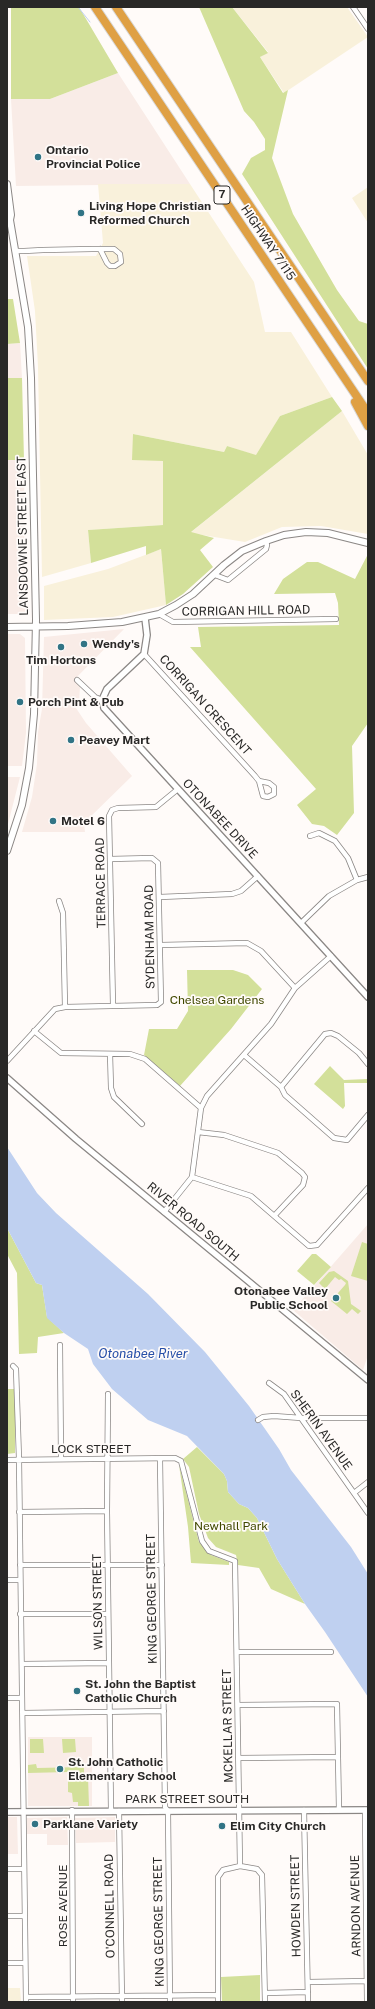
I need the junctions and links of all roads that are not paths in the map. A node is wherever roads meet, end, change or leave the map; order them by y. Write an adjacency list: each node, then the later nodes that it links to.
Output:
1 (95, 7): 10 (highway, HIGHWAY 7/115 / 7)
2 (116, 7): 9 (highway, HIGHWAY 7/115 / 7)
3 (353, 7): 4 (street)
4 (368, 29)
5 (7, 184): 6 (main road, LANSDOWNE STREET EAST)
6 (8, 218): 8 (main road, LANSDOWNE STREET EAST)
7 (100, 249): 7 (street); 8 (street)
8 (15, 251): 19 (main road, LANSDOWNE STREET EAST)
9 (368, 381)
10 (364, 410): 11 (highway, HIGHWAY 7/115)
11 (368, 426)
12 (266, 540): 13 (main road); 14 (main road); 14 (street)
13 (368, 543)
14 (215, 575): 15 (main road)
15 (159, 614): 16 (main road); 17 (street, CORRIGAN HILL ROAD)
16 (144, 618): 19 (main road); 20 (street, CORRIGAN CRESCENT)
17 (336, 619)
18 (7, 627): 19 (main road)
19 (36, 627): 26 (main road, LANSDOWNE STREET EAST)
20 (144, 654): 22 (street); 23 (street, CORRIGAN CRESCENT)
21 (78, 680): 22 (street)
22 (102, 700): 24 (street, OTONABEE DRIVE)
23 (259, 781)
24 (178, 789): 27 (street, TERRACE ROAD); 28 (street, OTONABEE DRIVE)
25 (310, 836): 30 (street)
26 (7, 851)
27 (110, 859): 31 (street, SYDENHAM ROAD); 38 (street, TERRACE ROAD)
28 (258, 876): 31 (street); 33 (street, OTONABEE DRIVE)
29 (368, 877): 30 (street)
30 (357, 880): 33 (street)
31 (160, 896): 34 (street, SYDENHAM ROAD)
32 (59, 901): 39 (street)
33 (301, 923): 35 (street, OTONABEE DRIVE)
34 (161, 945): 36 (street); 38 (street, SYDENHAM ROAD)
35 (331, 956): 36 (street); 37 (street, OTONABEE DRIVE)
36 (296, 988): 42 (street)
37 (368, 997)
38 (112, 1005): 39 (street, SYDENHAM ROAD)
39 (65, 1007): 40 (street, SYDENHAM ROAD)
40 (34, 1032): 41 (street); 43 (street, SYDENHAM ROAD)
41 (110, 1054): 47 (street); 49 (street)
42 (244, 1054): 46 (street); 47 (street)
43 (7, 1061)
44 (368, 1064): 46 (street)
45 (7, 1078): 53 (street, RIVER ROAD SOUTH)
46 (280, 1087): 48 (street)
47 (201, 1108): 50 (street)
48 (368, 1115)
49 (142, 1124)
50 (198, 1132): 51 (street); 54 (street)
51 (192, 1177): 53 (street); 54 (street)
52 (368, 1188): 54 (street)
53 (164, 1212): 57 (street, RIVER ROAD SOUTH)
54 (275, 1216)
55 (60, 1345): 65 (street)
56 (13, 1366): 68 (street)
57 (368, 1380)
58 (269, 1383): 60 (street, SHERIN AVENUE)
59 (108, 1394): 66 (street, WILSON STREET)
60 (301, 1418): 61 (street); 62 (street); 70 (street, SHERIN AVENUE)
61 (368, 1418)
62 (258, 1420)
63 (160, 1458): 64 (street, LOCK STREET); 66 (street, LOCK STREET); 76 (street, KING GEORGE STREET)
64 (175, 1458): 81 (street, MCKELLAR STREET)
65 (61, 1459): 66 (street, LOCK STREET); 68 (street, LOCK STREET)
66 (107, 1459): 71 (street, WILSON STREET)
67 (7, 1460): 68 (street, LOCK STREET)
68 (19, 1460): 72 (street)
69 (368, 1482): 70 (street)
70 (354, 1493): 73 (street, SHERIN AVENUE)
71 (107, 1511): 72 (street); 75 (street, WILSON STREET)
72 (19, 1512): 74 (street)
73 (368, 1512)
74 (20, 1565): 75 (street); 78 (street)
75 (107, 1565): 76 (street); 80 (street, WILSON STREET)
76 (162, 1565): 88 (street, KING GEORGE STREET)
77 (7, 1580): 78 (street)
78 (20, 1580): 79 (street)
79 (20, 1614): 80 (street); 84 (street)
80 (108, 1614): 83 (street, WILSON STREET)
81 (237, 1652): 82 (street); 87 (street, MCKELLAR STREET)
82 (332, 1652)
83 (108, 1663): 84 (street); 89 (street, WILSON STREET)
84 (22, 1664): 86 (street)
85 (7, 1698): 86 (street)
86 (22, 1698): 90 (street)
87 (238, 1705): 91 (street); 92 (street, MCKELLAR STREET)
88 (164, 1711): 89 (street); 100 (street, KING GEORGE STREET)
89 (110, 1712): 90 (street); 99 (street, WILSON STREET)
90 (23, 1713): 102 (street)
91 (338, 1757): 92 (street); 97 (street)
92 (239, 1758): 95 (street, MCKELLAR STREET)
93 (72, 1810): 99 (street, PARK STREET SOUTH); 102 (street, PARK STREET SOUTH); 117 (street, ROSE AVENUE)
94 (119, 1810): 99 (street, PARK STREET SOUTH); 100 (street, PARK STREET SOUTH); 114 (street, O'CONNELL ROAD)
95 (239, 1810): 96 (street, PARK STREET SOUTH); 100 (street, PARK STREET SOUTH); 103 (street, MCKELLAR STREET)
96 (304, 1810): 97 (street, PARK STREET SOUTH); 111 (street, HOWDEN STREET)
97 (339, 1810): 98 (street, PARK STREET SOUTH)
98 (366, 1810): 110 (street, ARNDON AVENUE)
99 (111, 1811)
100 (168, 1811): 115 (street, KING GEORGE STREET)
101 (7, 1812): 102 (street, PARK STREET SOUTH)
102 (23, 1812): 105 (street)
103 (240, 1866): 113 (street); 116 (street)
104 (7, 1869): 105 (street)
105 (24, 1869): 107 (street)
106 (7, 1916): 107 (street)
107 (24, 1916): 109 (street)
108 (7, 1963): 109 (street)
109 (26, 1963): 118 (street)
110 (368, 1981): 111 (street); 125 (street, ARNDON AVENUE)
111 (308, 1982): 112 (street, HOWDEN STREET)
112 (308, 1992): 113 (street); 124 (street, HOWDEN STREET)
113 (265, 1993): 123 (street)
114 (122, 1995): 115 (street); 117 (street); 120 (street, O'CONNELL ROAD)
115 (170, 1995): 116 (street); 121 (street, KING GEORGE STREET)
116 (218, 1995): 122 (street)
117 (73, 1996): 118 (street); 119 (street, ROSE AVENUE)
118 (26, 1999)
119 (73, 2002)
120 (122, 2002)
121 (170, 2002)
122 (218, 2002)
123 (265, 2002)
124 (308, 2002)
125 (367, 2002)

